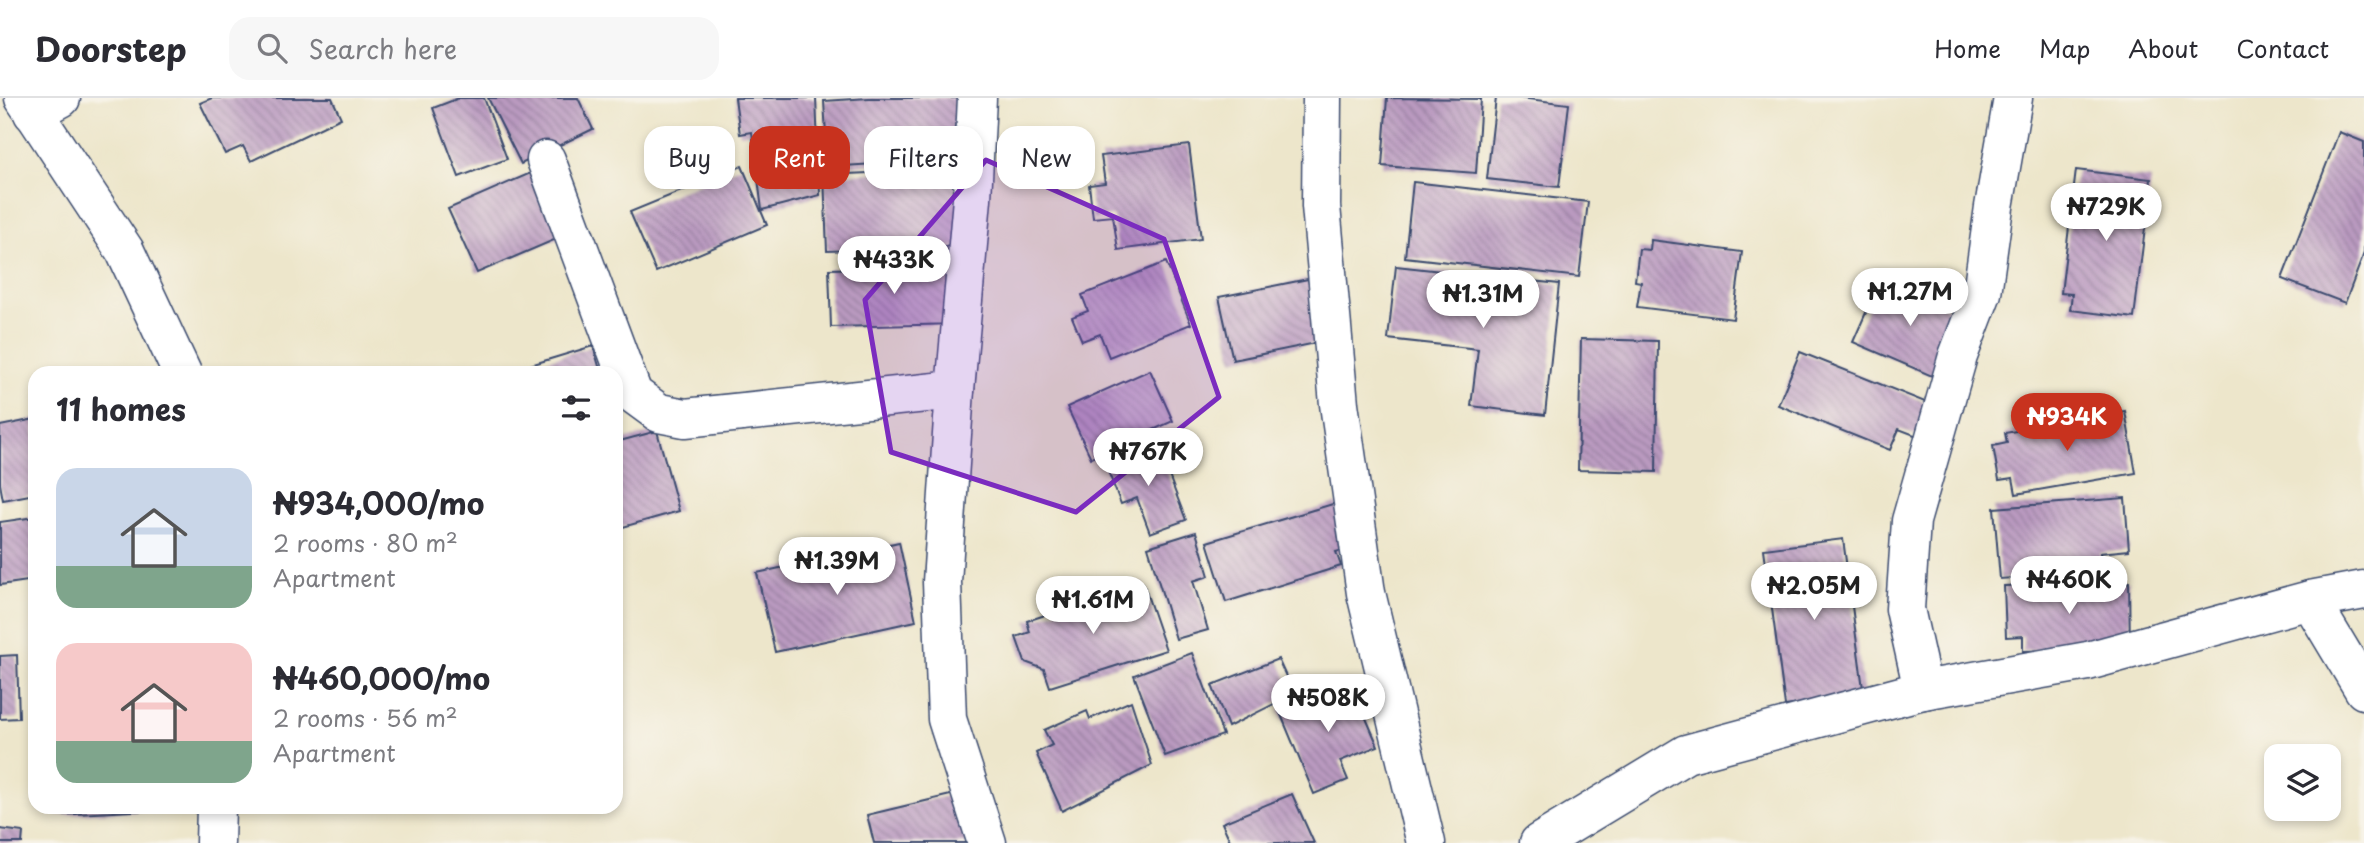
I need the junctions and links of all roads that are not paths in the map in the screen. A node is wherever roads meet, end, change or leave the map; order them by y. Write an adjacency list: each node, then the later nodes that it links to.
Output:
1 (977, 98): 9 (street)
2 (1322, 98): 17 (street)
3 (2013, 98): 12 (street)
4 (39, 103): 6 (street)
5 (546, 160): 7 (street)
6 (179, 366)
7 (623, 366)
8 (623, 367): 9 (street)
9 (955, 390): 16 (street)
10 (2364, 590): 11 (street)
11 (2310, 600): 12 (street); 13 (street)
12 (1923, 690): 18 (street)
13 (2364, 690)
14 (216, 814): 15 (street)
15 (215, 843)
16 (987, 843)
17 (1426, 843)
18 (1539, 843)

